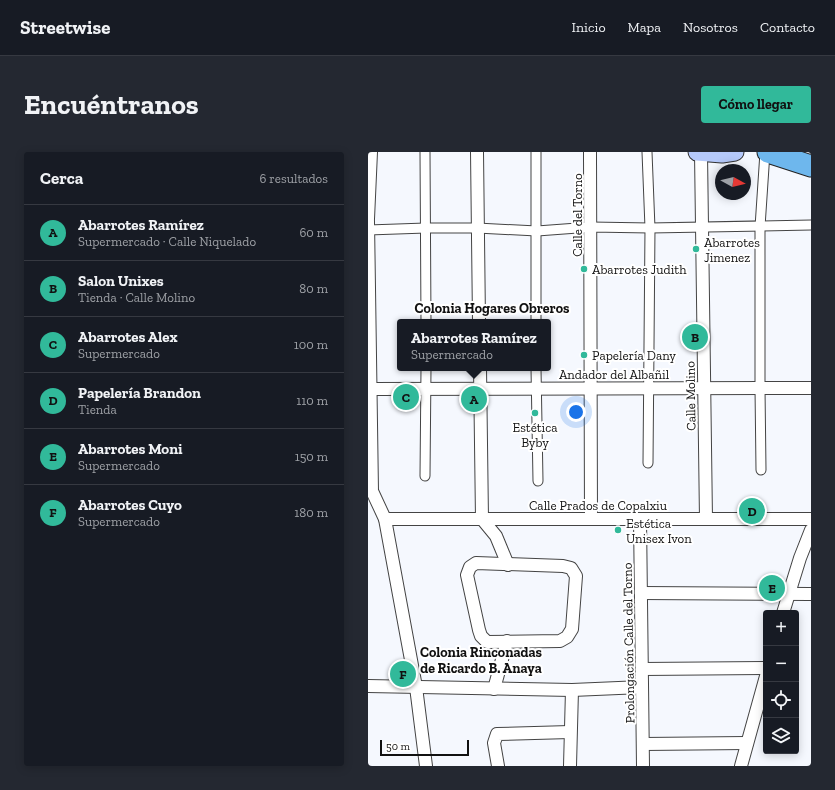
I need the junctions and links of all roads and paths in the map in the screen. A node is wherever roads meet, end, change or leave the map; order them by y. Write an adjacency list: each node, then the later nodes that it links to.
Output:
1 (371, 152): 11 (street)
2 (425, 152): 16 (street)
3 (477, 152): 17 (street)
4 (536, 152): 20 (street)
5 (590, 152): 13 (street, Calle del Torno)
6 (647, 152): 18 (street)
7 (699, 152): 8 (main road); 14 (street, Calle Molino)
8 (735, 152)
9 (767, 152): 10 (highway); 15 (street)
10 (811, 166)
11 (368, 220): 19 (street)
12 (811, 225): 15 (street)
13 (591, 227): 18 (street); 20 (street); 30 (street, Calle del Torno)
14 (702, 227): 15 (street); 18 (street); 32 (street, Calle Molino)
15 (760, 227): 33 (street)
16 (426, 228): 17 (street); 19 (street); 21 (street)
17 (477, 228): 20 (street); 22 (street)
18 (650, 228): 31 (street)
19 (368, 230): 35 (street)
20 (537, 230): 23 (street)
21 (426, 319)
22 (479, 319)
23 (536, 319)
24 (426, 371): 27 (street)
25 (480, 371): 28 (street)
26 (536, 371): 29 (street)
27 (426, 388): 28 (street, Andador del Albañil); 35 (street, Andador del Albañil); 38 (street)
28 (480, 388): 29 (street, Andador del Albañil); 42 (street)
29 (536, 388): 30 (street, Andador del Albañil); 39 (street)
30 (591, 388): 31 (street, Andador del Albañil); 43 (street, Calle del Torno)
31 (648, 388): 32 (street, Andador del Albañil); 36 (street)
32 (704, 388): 33 (street, Andador del Albañil); 45 (street, Calle Molino)
33 (760, 388): 34 (street, Andador del Albañil); 37 (street)
34 (811, 388)
35 (369, 389): 40 (street)
36 (648, 463)
37 (761, 470)
38 (425, 476)
39 (538, 481)
40 (370, 491): 41 (street)
41 (385, 519): 42 (street, Calle Prados de Copalxiu); 58 (street)
42 (482, 519): 43 (street, Calle Prados de Copalxiu); 48 (street)
43 (591, 519): 44 (street, Calle Prados de Copalxiu)
44 (640, 519): 45 (street, Calle Prados de Copalxiu); 49 (street, Prolongación Calle del Torno)
45 (706, 519): 46 (street, Calle Prados de Copalxiu)
46 (811, 519)
47 (811, 530): 50 (street)
48 (508, 564): 53 (street); 53 (street)
49 (641, 593): 50 (street); 55 (street, Prolongación Calle del Torno)
50 (788, 594): 51 (street); 52 (street)
51 (811, 594)
52 (784, 610)
53 (507, 641): 60 (street)
54 (763, 668): 55 (street)
55 (642, 669): 59 (street, Prolongación Calle del Torno)
56 (764, 682): 63 (street)
57 (368, 686): 58 (street)
58 (416, 687): 60 (street); 65 (street)
59 (642, 687): 61 (street); 64 (street, Prolongación Calle del Torno)
60 (494, 689): 61 (street)
61 (572, 690): 62 (street)
62 (570, 732): 66 (street); 67 (street)
63 (747, 743): 64 (street); 69 (street)
64 (644, 744): 68 (street, Prolongación Calle del Torno)
65 (426, 766)
66 (498, 766)
67 (570, 766)
68 (644, 766)
69 (741, 766)

